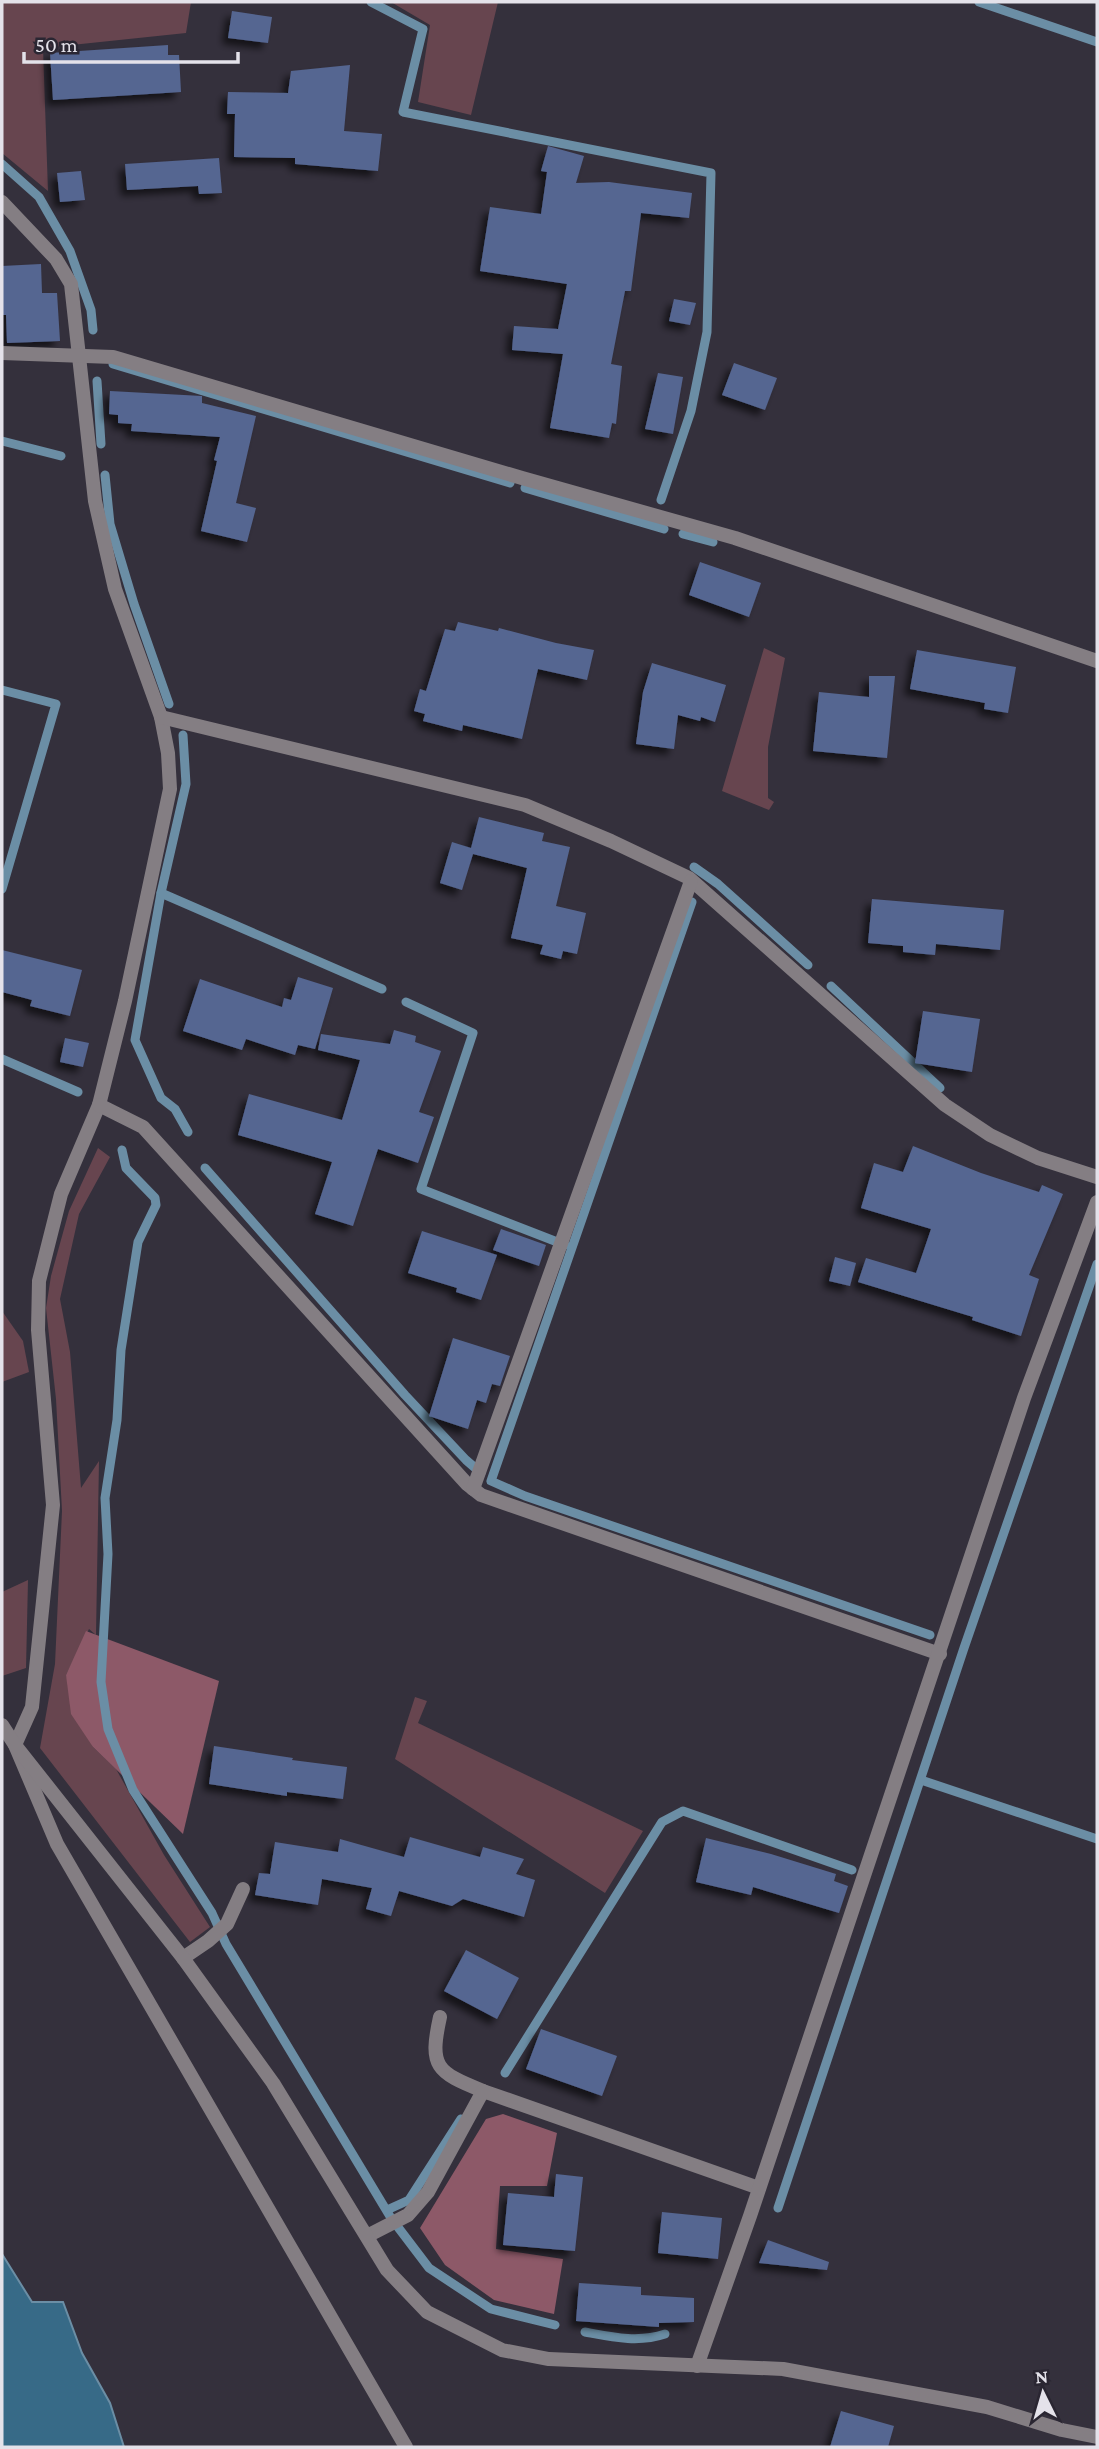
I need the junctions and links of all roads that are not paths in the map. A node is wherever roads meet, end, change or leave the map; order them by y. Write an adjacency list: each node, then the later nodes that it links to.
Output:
1 (2, 202): 3 (street)
2 (2, 353): 3 (street)
3 (79, 354): 4 (street); 5 (street)
4 (1097, 662)
5 (161, 717): 6 (street); 7 (street)
6 (691, 881): 8 (street); 10 (street)
7 (99, 1105): 10 (street); 13 (street)
8 (1097, 1177)
9 (1097, 1202): 11 (street)
10 (474, 1487): 11 (street)
11 (940, 1654): 18 (street)
12 (2, 1724): 13 (street)
13 (15, 1745): 15 (street); 22 (street)
14 (243, 1889): 15 (street)
15 (183, 1958): 19 (street)
16 (440, 2017): 17 (street)
17 (483, 2091): 18 (street); 19 (street)
18 (760, 2188): 20 (street)
19 (372, 2233): 20 (street)
20 (697, 2366): 21 (street)
21 (1097, 2437)
22 (406, 2447)

